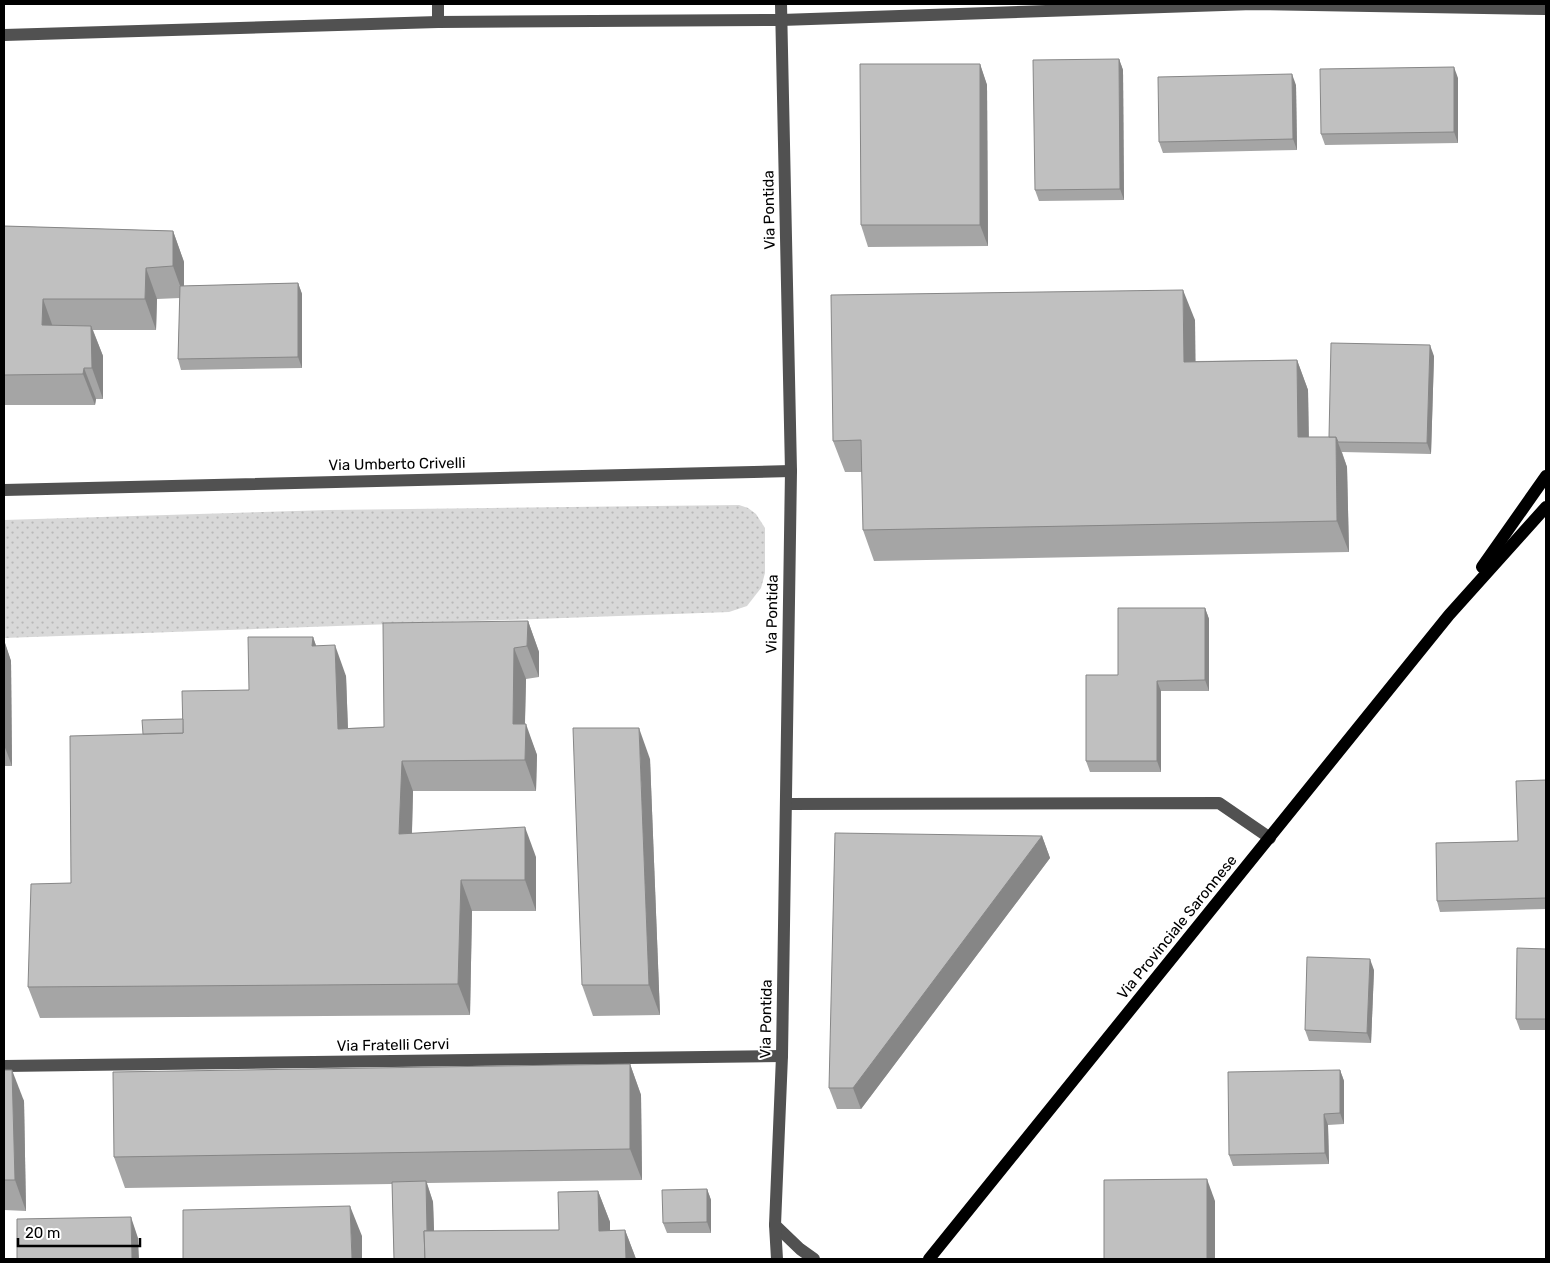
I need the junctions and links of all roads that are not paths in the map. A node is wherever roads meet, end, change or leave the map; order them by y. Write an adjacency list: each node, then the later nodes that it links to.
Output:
1 (438, 4): 6 (street)
2 (781, 4): 5 (street, Via Pontida)
3 (1253, 4): 4 (street); 5 (street)
4 (1546, 8)
5 (781, 20): 6 (street); 8 (street, Via Pontida)
6 (438, 22): 7 (street)
7 (4, 35)
8 (791, 471): 10 (street, Via Umberto Crivelli); 13 (street, Via Pontida)
9 (1546, 476): 12 (main road, Via Provinciale Saronnese)
10 (4, 490)
11 (1546, 507): 12 (main road, Via Provinciale Saronnese)
12 (1450, 615): 14 (main road, Via Provinciale Saronnese)
13 (786, 804): 14 (street); 15 (street, Via Pontida)
14 (1270, 838): 20 (main road, Via Provinciale Saronnese)
15 (782, 1056): 16 (street, Via Fratelli Cervi); 17 (street, Via Pontida)
16 (4, 1066)
17 (775, 1225): 18 (street, Via Pontida); 19 (street)
18 (776, 1259)
19 (814, 1259)
20 (929, 1259)

